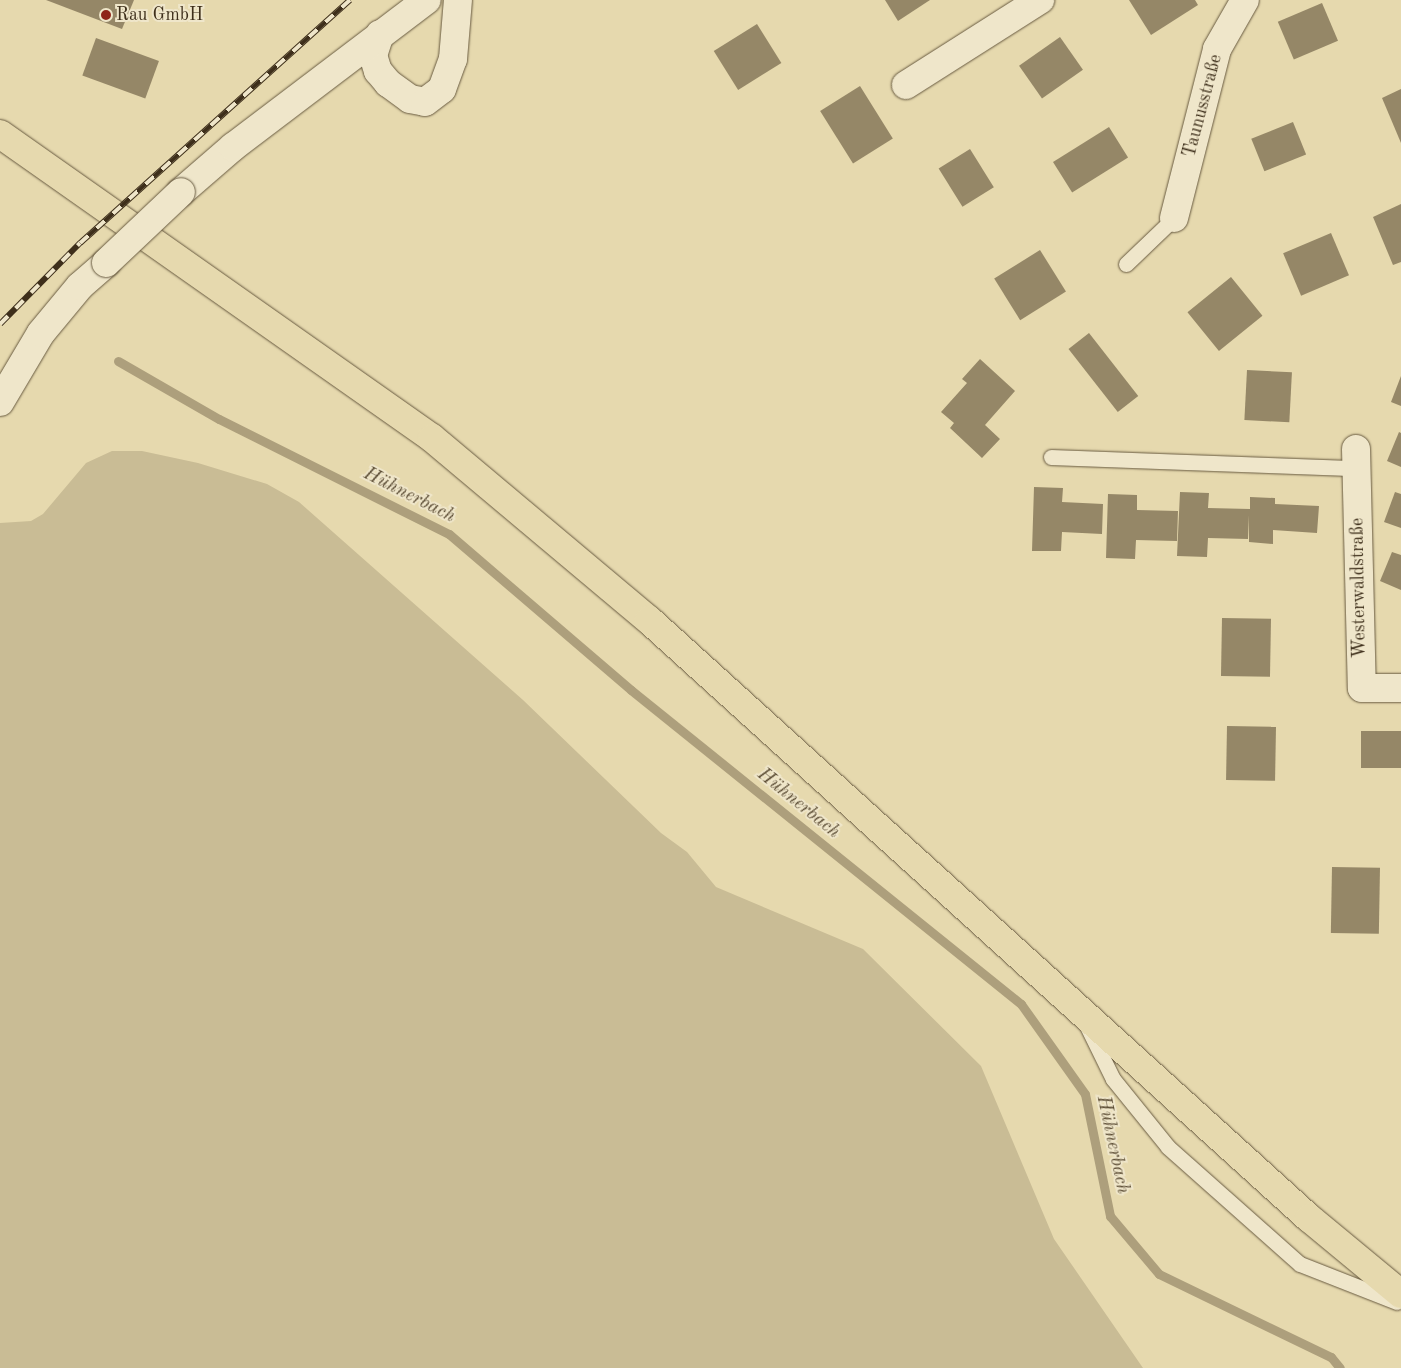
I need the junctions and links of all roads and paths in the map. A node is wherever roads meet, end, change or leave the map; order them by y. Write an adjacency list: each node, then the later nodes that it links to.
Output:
1 (427, 0): 5 (street)
2 (458, 0): 5 (street)
3 (1040, 0): 6 (street)
4 (1245, 0): 8 (street, Taunusstraße)
5 (380, 34): 10 (street, bridge)
6 (906, 85)
7 (0, 134): 14 (highway)
8 (1174, 218): 9 (lane)
9 (1126, 264)
10 (0, 402)
11 (1051, 457): 12 (lane)
12 (1356, 458): 13 (street, Westerwaldstraße)
13 (1401, 688)
14 (1079, 1009): 15 (highway); 16 (lane)
15 (1401, 1294)
16 (1401, 1304)

